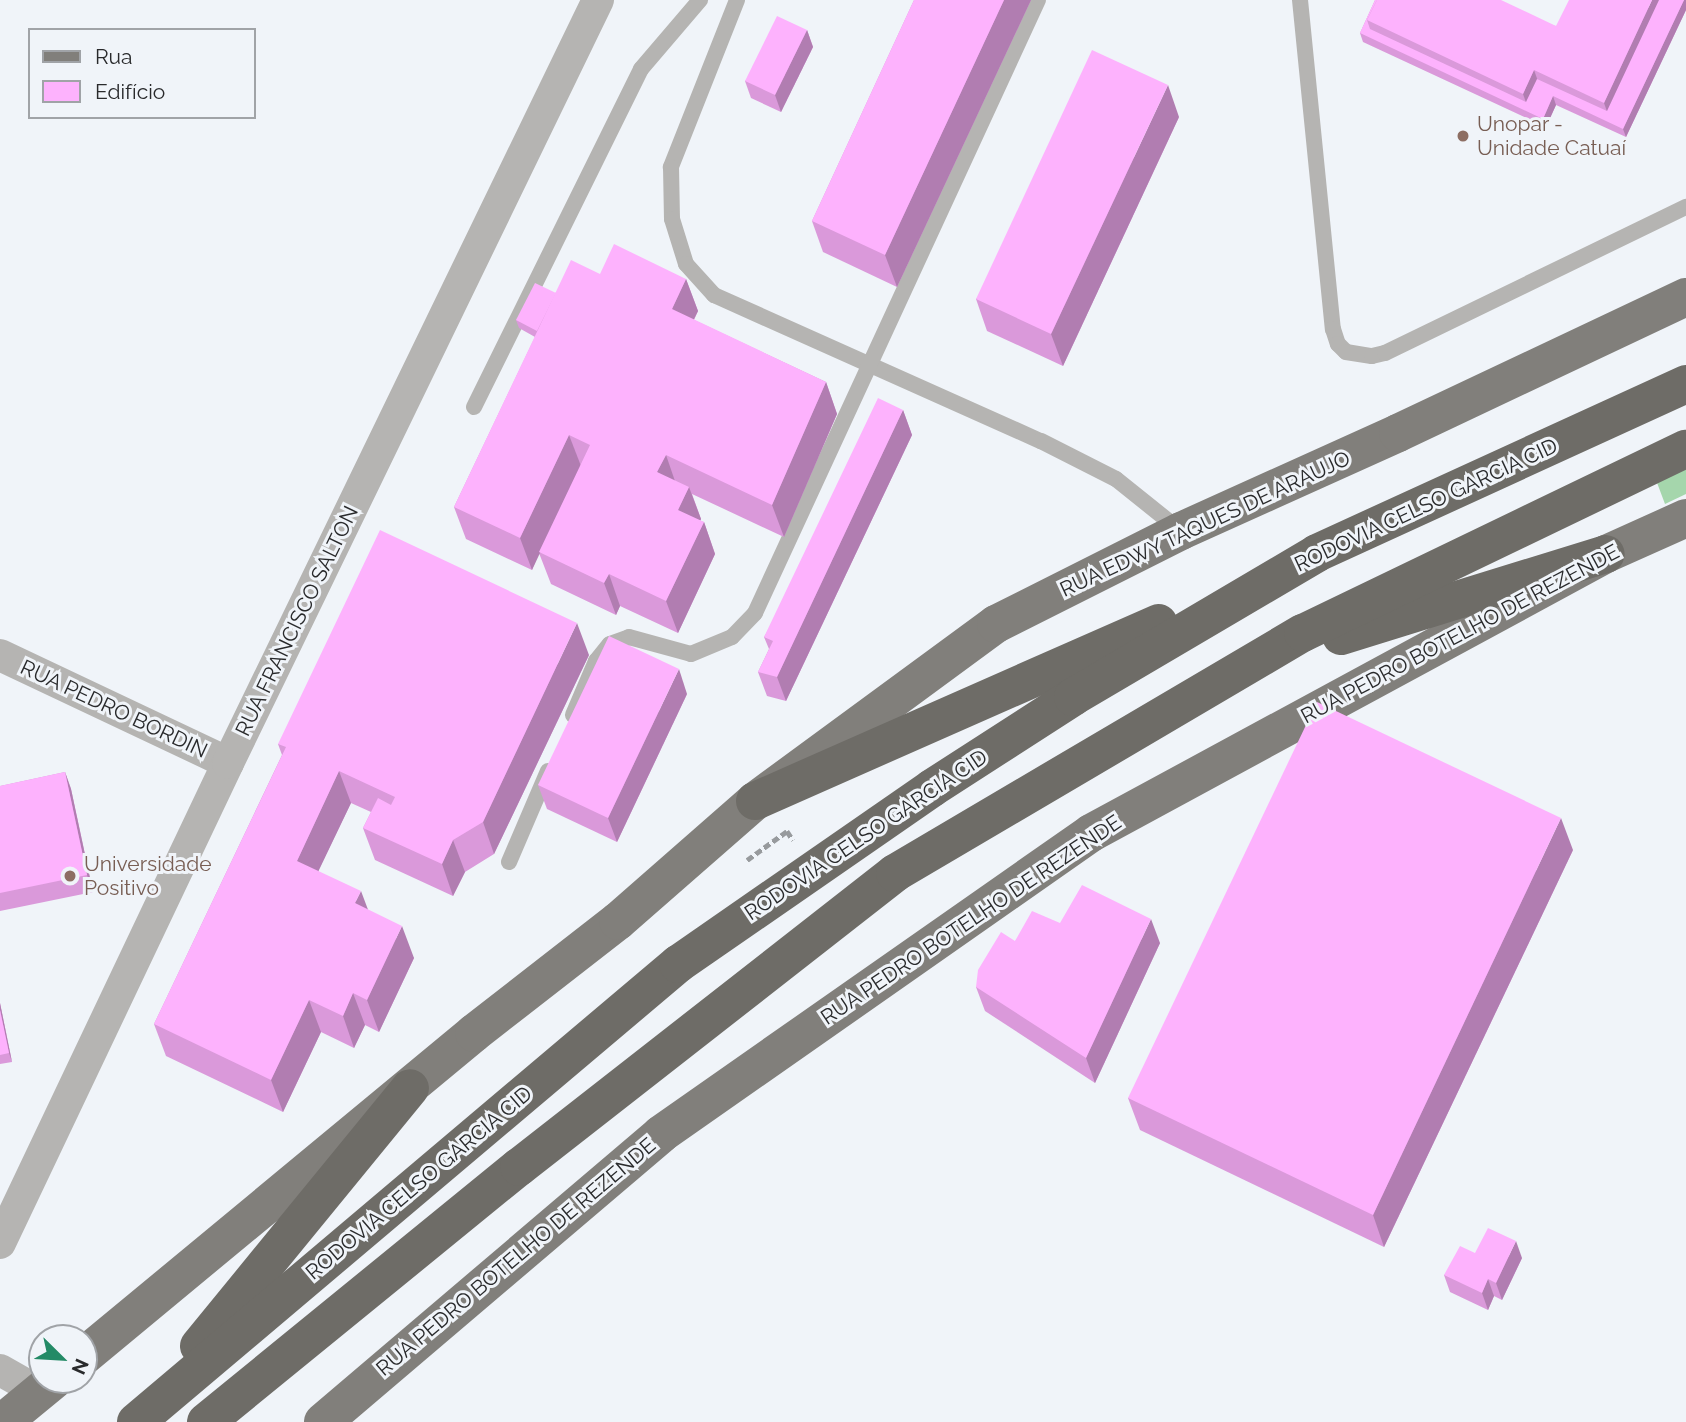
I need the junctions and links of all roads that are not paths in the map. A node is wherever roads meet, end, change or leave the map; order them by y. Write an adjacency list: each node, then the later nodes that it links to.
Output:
1 (598, 0): 20 (street, RUA FRANCISCO SALTON)
2 (700, 0): 10 (lane)
3 (737, 0): 8 (lane)
4 (1038, 0): 8 (lane)
5 (1300, 0): 6 (lane)
6 (1686, 207)
7 (1686, 297): 13 (main road, RUA EDWY TAQUES DE ARAUJO)
8 (869, 365): 13 (lane); 18 (lane)
9 (1686, 384): 14 (highway, RODOVIA CELSO GARCIA CID)
10 (474, 407)
11 (1686, 449): 17 (highway)
12 (1686, 518): 15 (main road, RUA PEDRO BOTELHO DE REZENDE)
13 (1181, 531): 21 (main road, RUA EDWY TAQUES DE ARAUJO)
14 (1317, 553): 21 (highway); 29 (highway, RODOVIA CELSO GARCIA CID)
15 (1606, 554): 17 (highway); 32 (main road, RUA PEDRO BOTELHO DE REZENDE)
16 (0, 655): 20 (street, RUA PEDRO BORDIN)
17 (1255, 662): 31 (highway)
18 (569, 724)
19 (552, 762): 22 (lane)
20 (228, 763): 24 (street, RUA FRANCISCO SALTON)
21 (755, 801): 23 (main road, RUA EDWY TAQUES DE ARAUJO)
22 (509, 862)
23 (410, 1087): 25 (main road, RUA EDWY TAQUES DE ARAUJO); 29 (highway)
24 (0, 1243)
25 (98, 1344)
26 (0, 1370): 27 (street)
27 (28, 1380)
28 (37, 1394): 30 (main road)
29 (137, 1421)
30 (4, 1422)
31 (206, 1422)
32 (323, 1422)

